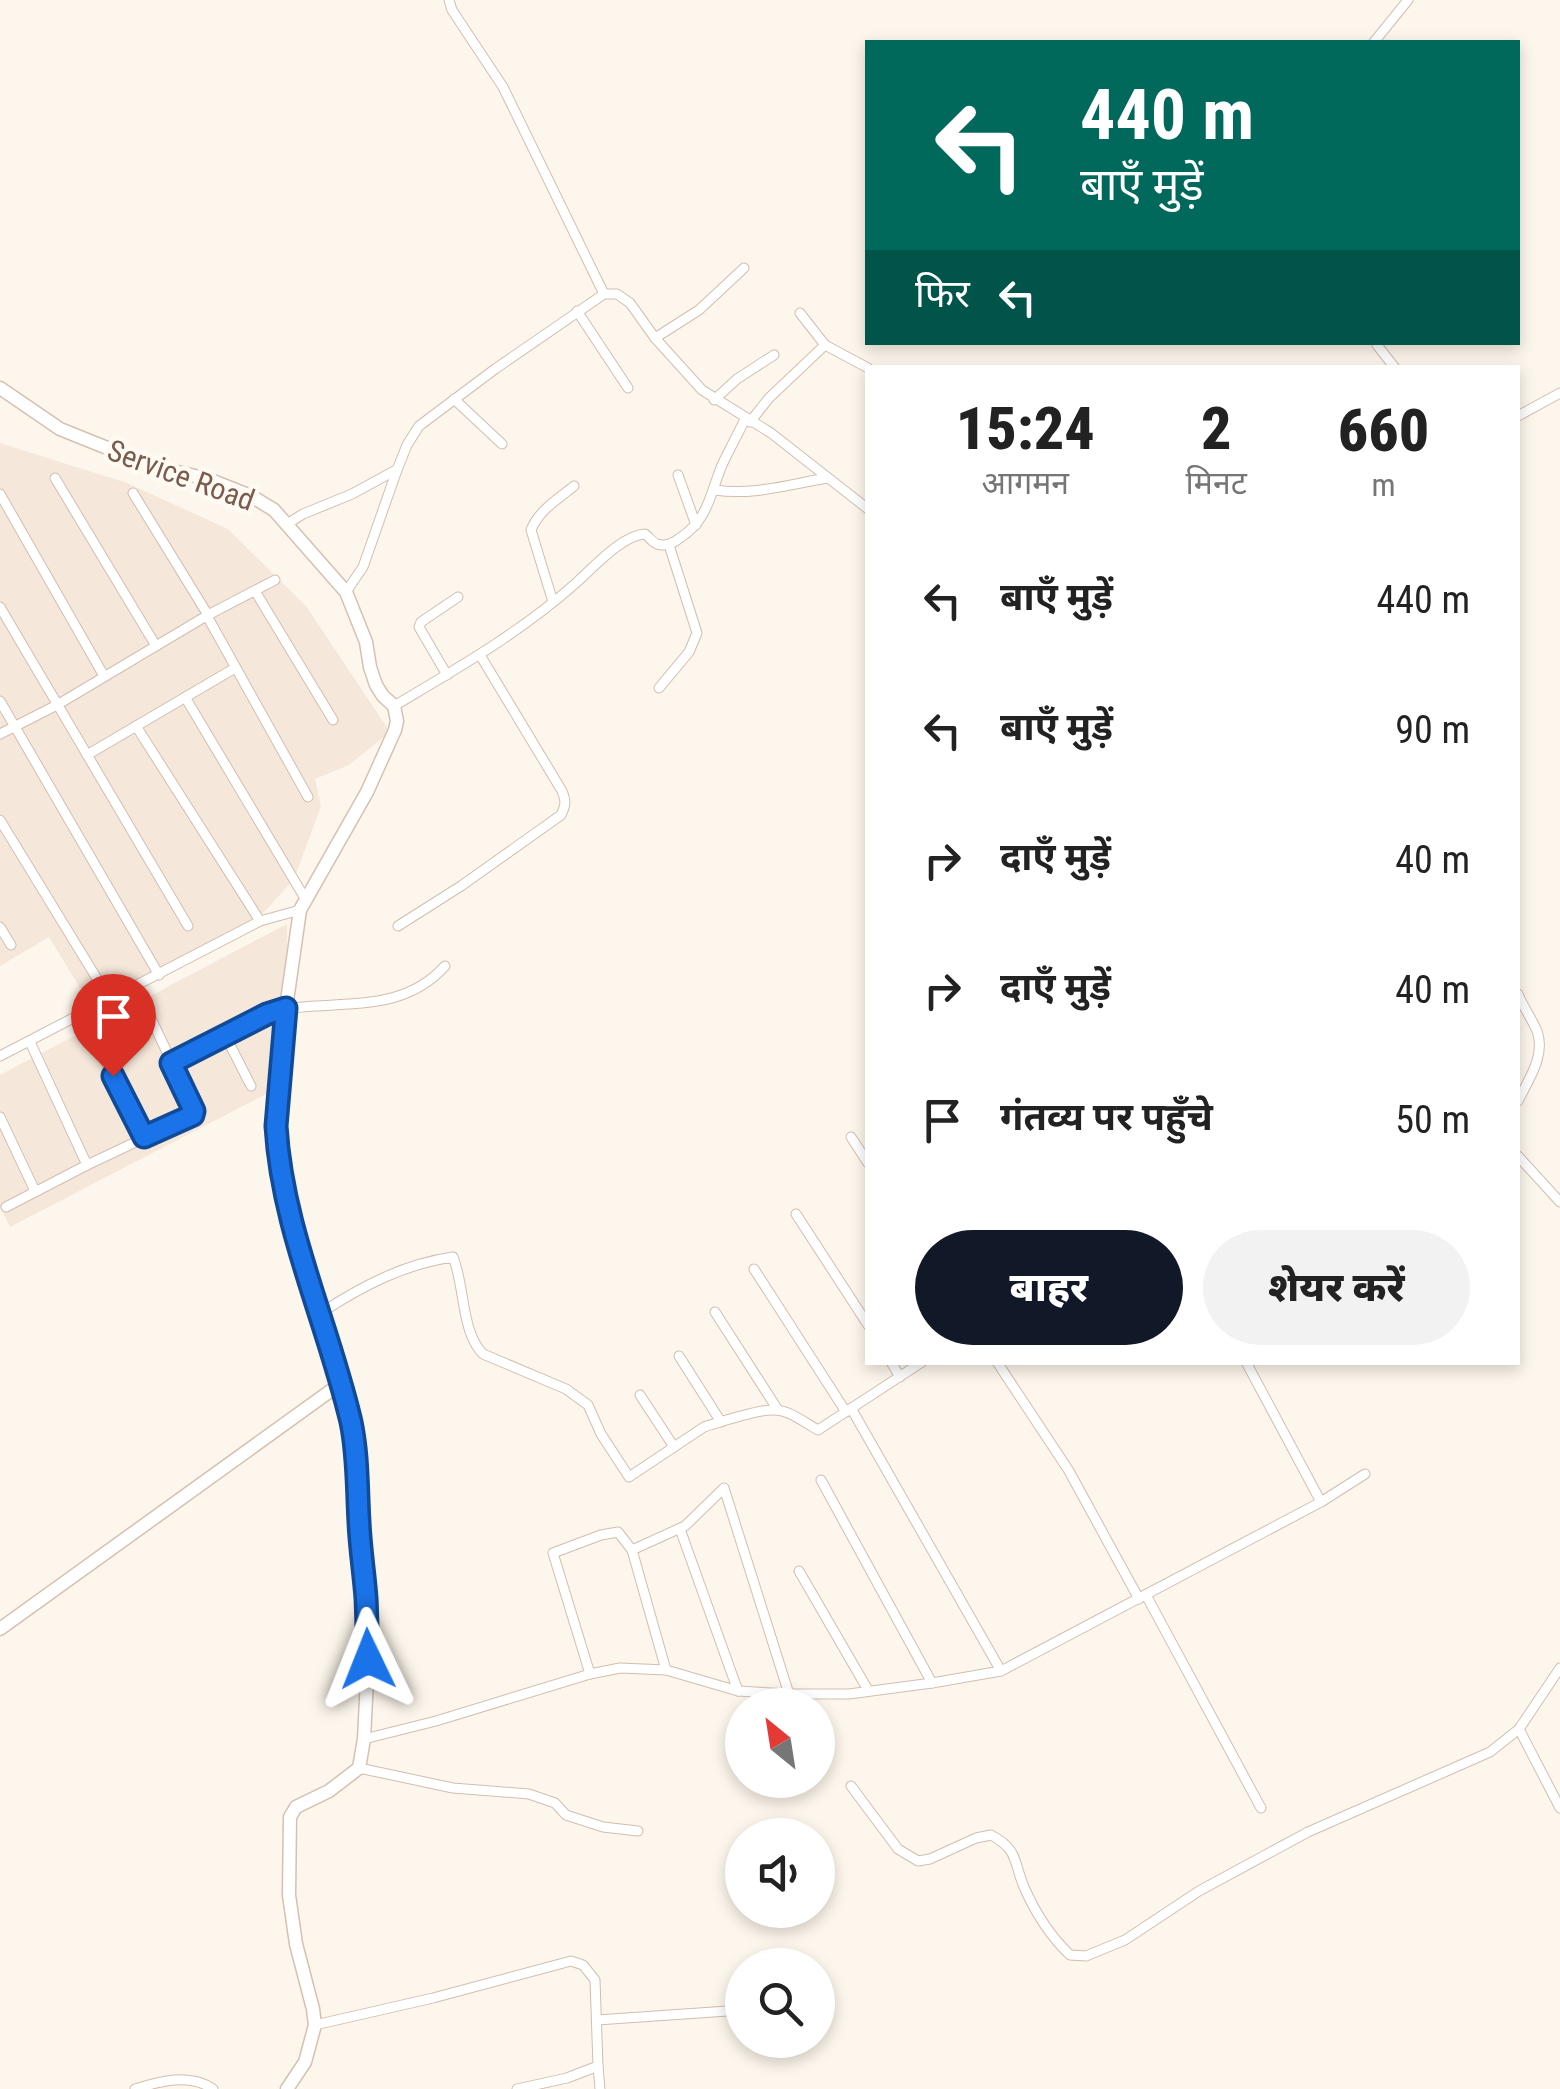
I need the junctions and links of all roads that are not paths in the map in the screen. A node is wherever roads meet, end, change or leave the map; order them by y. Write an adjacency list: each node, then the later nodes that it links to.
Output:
1 (449, 0): 5 (street)
2 (1408, 0): 3 (street)
3 (1376, 40)
4 (744, 268): 8 (street)
5 (604, 294): 6 (street); 8 (street)
6 (577, 311): 15 (street); 17 (street)
7 (800, 313): 9 (street)
8 (655, 338): 18 (street)
9 (826, 345): 13 (street); 20 (street)
10 (1377, 345): 12 (street)
11 (774, 355): 18 (street)
12 (1393, 365)
13 (865, 366)
14 (0, 388): 31 (street, Service Road)
15 (628, 388)
16 (1560, 393): 19 (street)
17 (454, 398): 21 (street); 22 (street)
18 (714, 400): 20 (street)
19 (1520, 415)
20 (748, 421): 25 (street); 27 (street)
21 (502, 444)
22 (397, 470): 31 (street); 36 (street)
23 (678, 476): 32 (street)
24 (55, 478): 41 (street)
25 (828, 478): 27 (street); 30 (street)
26 (574, 486): 38 (street)
27 (715, 490): 32 (street)
28 (133, 493): 40 (street)
29 (0, 494): 45 (street)
30 (865, 507)
31 (288, 524): 36 (street, Service Road)
32 (696, 526): 33 (street)
33 (669, 545): 38 (street); 46 (street)
34 (275, 580): 35 (street)
35 (256, 590): 40 (street); 51 (street)
36 (346, 592): 50 (street, Service Road)
37 (458, 598): 44 (street)
38 (553, 602): 42 (street)
39 (0, 607): 49 (street)
40 (208, 616): 41 (street); 43 (street)
41 (156, 646): 45 (street)
42 (480, 655): 44 (street); 61 (street)
43 (235, 668): 47 (street); 56 (street)
44 (447, 675): 50 (street)
45 (104, 676): 49 (street)
46 (659, 688)
47 (185, 698): 53 (street); 58 (street)
48 (0, 701): 52 (street)
49 (57, 705): 52 (street); 55 (street)
50 (394, 706): 58 (street)
51 (333, 720)
52 (14, 726): 54 (street); 65 (street)
53 (136, 726): 55 (street); 59 (street)
54 (0, 734)
55 (87, 755): 60 (street)
56 (308, 797)
57 (0, 820): 68 (street)
58 (303, 905): 59 (street); 69 (street)
59 (260, 921): 65 (street)
60 (188, 926)
61 (398, 926)
62 (0, 927): 63 (street)
63 (10, 945)
64 (445, 966): 69 (street)
65 (159, 974): 66 (street)
66 (136, 987): 68 (street); 74 (street)
67 (1520, 998): 76 (street)
68 (110, 1000): 70 (street)
69 (286, 1008): 71 (street); 89 (street)
70 (82, 1015): 72 (street); 78 (street)
71 (225, 1035): 74 (street); 75 (street)
72 (30, 1042): 73 (street); 82 (street)
73 (0, 1056)
74 (171, 1063): 78 (street)
75 (251, 1086)
76 (1520, 1096)
77 (0, 1118): 83 (street)
78 (144, 1137): 82 (street)
79 (851, 1138): 81 (street)
80 (1520, 1158): 84 (street)
81 (865, 1159)
82 (87, 1165): 83 (street)
83 (36, 1191): 85 (street)
84 (1560, 1202)
85 (6, 1206)
86 (796, 1214): 90 (street)
87 (754, 1270): 100 (street)
88 (715, 1312): 99 (street)
89 (320, 1313): 97 (street); 102 (street)
90 (865, 1320)
91 (679, 1356): 101 (street)
92 (894, 1365): 96 (street)
93 (917, 1365): 96 (street)
94 (999, 1365): 109 (street)
95 (1248, 1365): 105 (street)
96 (900, 1376): 100 (street)
97 (340, 1384): 110 (street); 122 (street)
98 (640, 1395): 102 (street)
99 (778, 1410): 100 (street); 101 (street)
100 (848, 1410): 113 (street)
101 (721, 1422): 102 (street)
102 (674, 1447)
103 (1365, 1474): 105 (street)
104 (820, 1480): 115 (street)
105 (1320, 1502): 109 (street)
106 (680, 1530): 107 (street); 117 (street); 118 (street)
107 (632, 1550): 112 (street); 114 (street)
108 (799, 1570): 119 (street)
109 (1143, 1597): 113 (street); 125 (street)
110 (0, 1628)
111 (1560, 1668): 121 (street)
112 (666, 1670): 114 (street); 116 (street)
113 (1001, 1671): 115 (street)
114 (590, 1674): 122 (street)
115 (932, 1684): 119 (street)
116 (725, 1688)
117 (737, 1688)
118 (786, 1688)
119 (868, 1690): 120 (street)
120 (835, 1694)
121 (1519, 1729): 124 (street); 126 (street)
122 (364, 1739): 123 (street)
123 (359, 1768): 127 (street); 130 (street)
124 (851, 1786)
125 (1260, 1808)
126 (1560, 1808)
127 (638, 1830)
128 (725, 2011): 129 (street)
129 (596, 2020): 130 (street); 131 (street)
130 (315, 2025): 134 (street)
131 (598, 2066): 135 (street); 136 (street)
132 (135, 2089): 133 (street)
133 (213, 2089)
134 (287, 2089)
135 (517, 2089)
136 (600, 2089)

